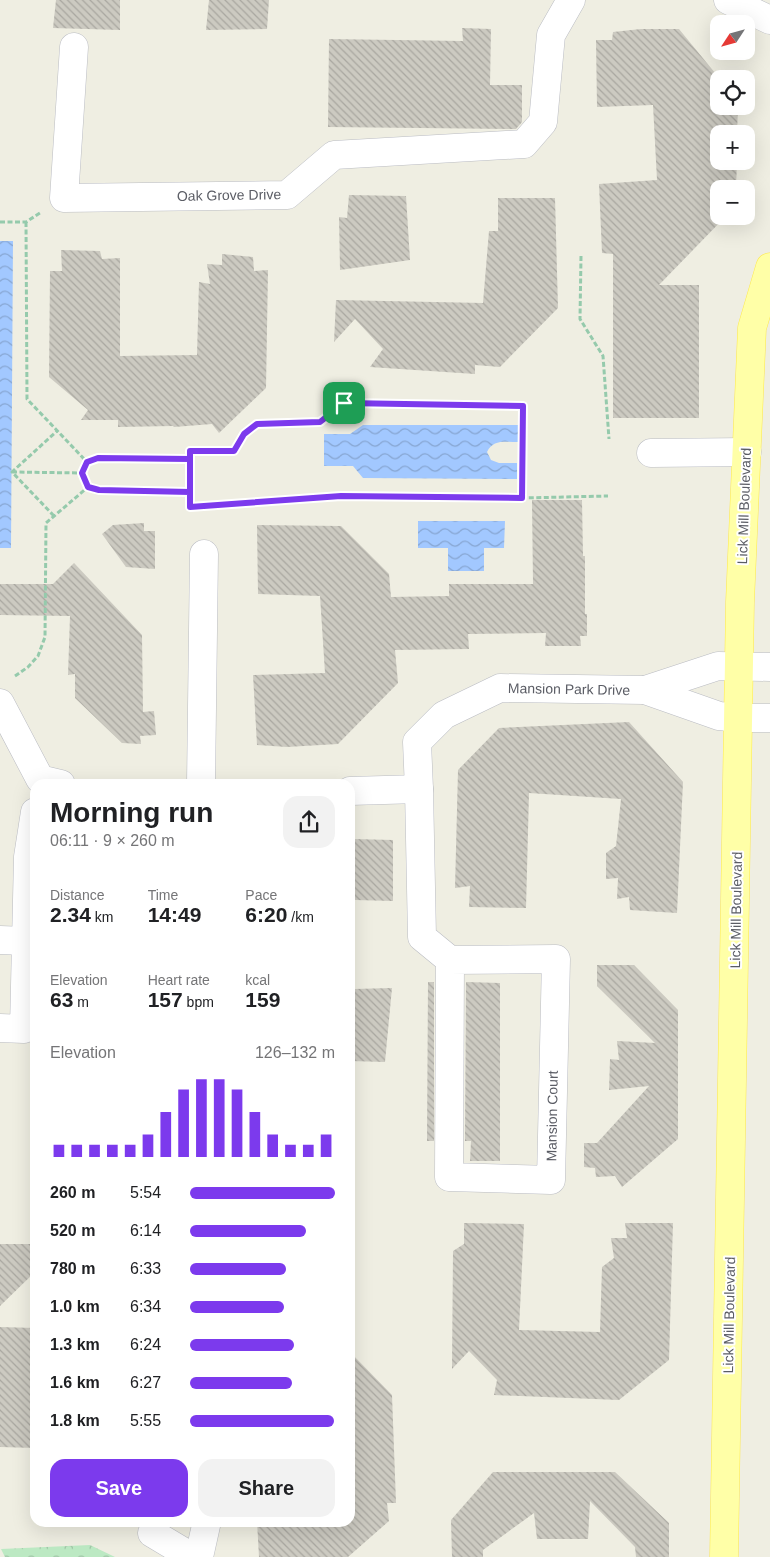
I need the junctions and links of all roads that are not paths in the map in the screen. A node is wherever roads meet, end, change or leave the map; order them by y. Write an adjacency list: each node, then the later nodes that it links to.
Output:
1 (571, 0): 4 (street, Oak Grove Drive)
2 (728, 0): 3 (street)
3 (770, 20)
4 (74, 47)
5 (770, 267): 6 (main road, Lick Mill Boulevard)
6 (746, 452): 7 (street); 9 (main road, Lick Mill Boulevard)
7 (651, 453)
8 (204, 554): 16 (street)
9 (739, 667): 10 (street, Mansion Park Drive); 11 (street, Mansion Park Drive); 13 (main road, Lick Mill Boulevard)
10 (770, 667)
11 (645, 690): 13 (street, Mansion Park Drive); 17 (street, Mansion Park Drive)
12 (0, 702): 15 (street)
13 (739, 718): 14 (street, Mansion Park Drive); 27 (main road, Lick Mill Boulevard)
14 (770, 718)
15 (45, 779)
16 (201, 779)
17 (420, 789): 18 (street); 21 (street)
18 (355, 791)
19 (30, 844): 20 (street)
20 (13, 940): 22 (street)
21 (450, 960): 21 (street, Mansion Court)
22 (0, 1028)
23 (206, 1527): 26 (street)
24 (152, 1533): 25 (street)
25 (192, 1557)
26 (199, 1557)
27 (724, 1557)

